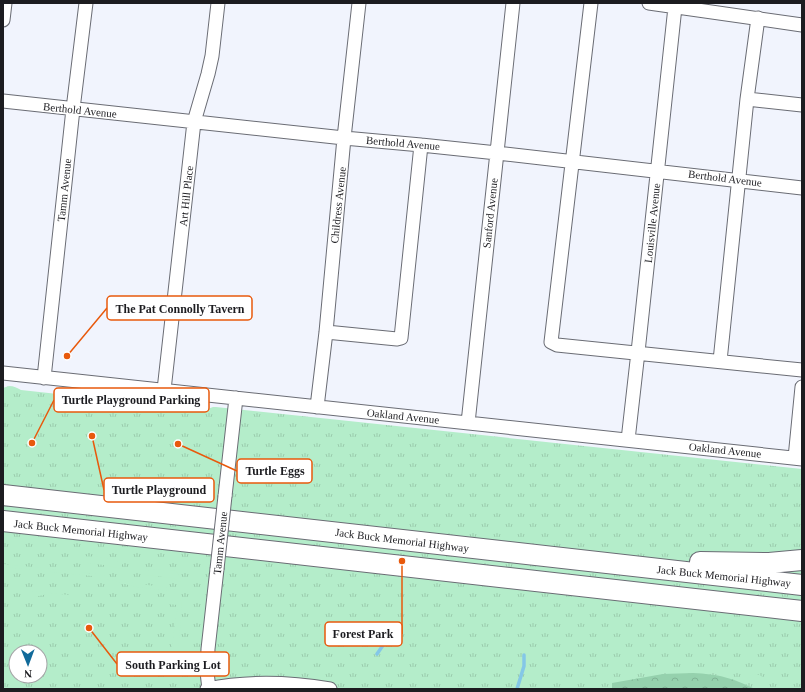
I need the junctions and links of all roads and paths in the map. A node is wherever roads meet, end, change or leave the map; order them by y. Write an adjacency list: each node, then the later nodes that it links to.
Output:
1 (5, 3): 11 (street)
2 (86, 3): 16 (street, Tamm Avenue)
3 (218, 3): 17 (street, Art Hill Place)
4 (359, 3): 18 (street, Childress Avenue)
5 (514, 3): 20 (street, Sanford Avenue)
6 (591, 3): 21 (street)
7 (649, 3): 8 (street)
8 (675, 7): 9 (street); 22 (street, Louisville Avenue)
9 (731, 9): 10 (street)
10 (758, 18): 12 (street); 13 (street)
11 (3, 20)
12 (802, 25)
13 (747, 100): 15 (street); 23 (street)
14 (3, 101): 16 (street, Berthold Avenue)
15 (802, 105)
16 (73, 109): 17 (street, Berthold Avenue); 30 (street, Tamm Avenue)
17 (194, 122): 18 (street, Berthold Avenue); 32 (street, Art Hill Place)
18 (344, 138): 19 (street, Berthold Avenue); 25 (street, Childress Avenue)
19 (421, 145): 20 (street, Berthold Avenue); 25 (street)
20 (497, 153): 21 (street, Berthold Avenue); 35 (street, Sanford Avenue)
21 (572, 161): 22 (street, Berthold Avenue); 26 (street)
22 (658, 171): 23 (street, Berthold Avenue); 26 (street, Louisville Avenue)
23 (739, 180): 24 (street, Berthold Avenue); 27 (street)
24 (802, 188)
25 (326, 332): 34 (street, Childress Avenue)
26 (638, 352): 27 (street); 36 (street, Louisville Avenue)
27 (720, 361): 28 (street)
28 (802, 370)
29 (3, 373): 30 (street, Oakland Avenue)
30 (44, 378): 32 (street, Oakland Avenue)
31 (802, 387): 37 (street)
32 (164, 390): 33 (street, Oakland Avenue)
33 (236, 398): 34 (street, Oakland Avenue); 44 (street, Tamm Avenue, bridge)
34 (317, 407): 35 (street, Oakland Avenue)
35 (468, 423): 36 (street, Oakland Avenue)
36 (628, 440): 37 (street, Oakland Avenue)
37 (798, 458)
38 (3, 494): 41 (highway, Jack Buck Memorial Highway)
39 (3, 521): 43 (highway, Jack Buck Memorial Highway)
40 (802, 560): 41 (highway)
41 (592, 562): 42 (highway, Jack Buck Memorial Highway)
42 (802, 585)
43 (802, 611)
44 (208, 689): 45 (street)
45 (330, 689)

